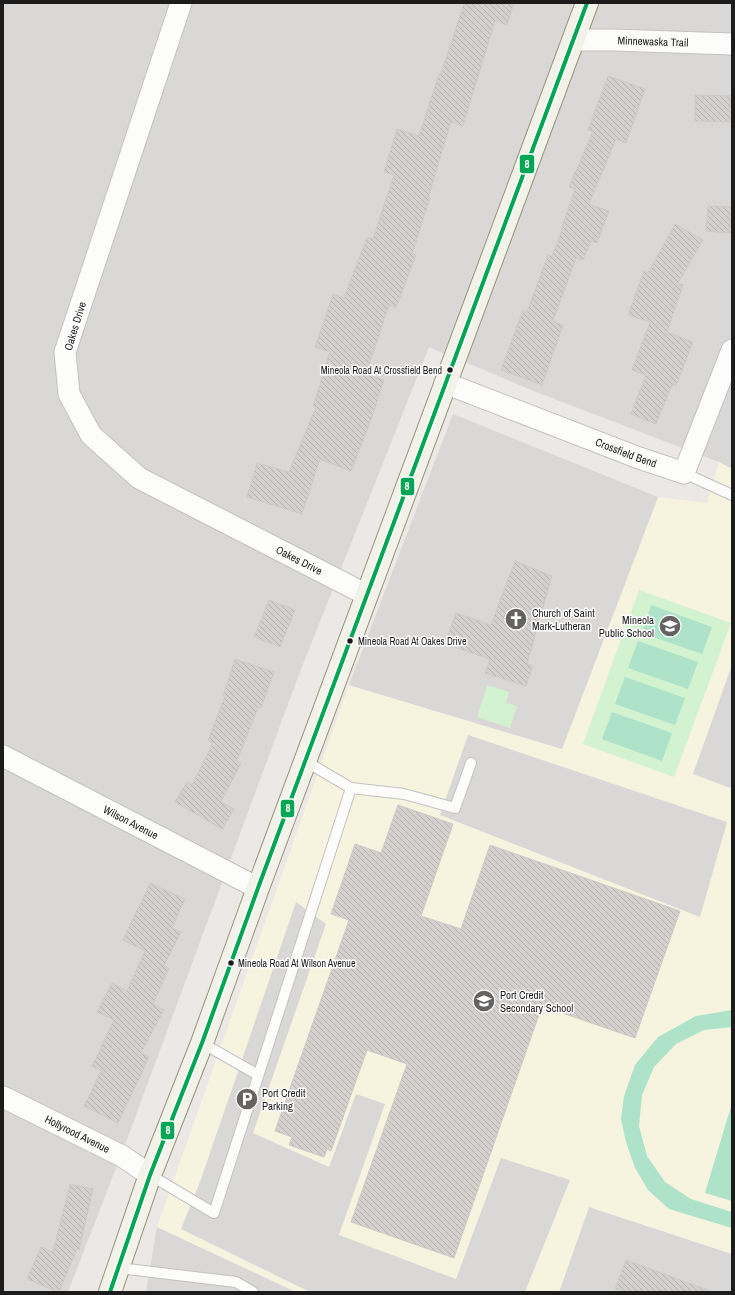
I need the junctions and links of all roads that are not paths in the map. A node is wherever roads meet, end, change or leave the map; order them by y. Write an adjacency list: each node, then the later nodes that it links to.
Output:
1 (181, 3): 9 (street, Oakes Drive)
2 (587, 3): 3 (street)
3 (574, 40): 4 (street, Minnewaska Trail); 6 (street)
4 (732, 44)
5 (732, 350): 7 (street)
6 (445, 384): 7 (street, Crossfield Bend); 9 (street)
7 (684, 473): 8 (lane)
8 (732, 495)
9 (367, 595): 11 (street)
10 (3, 756): 14 (street, Wilson Avenue)
11 (305, 761): 13 (lane); 14 (street)
12 (471, 763): 13 (lane)
13 (351, 788): 16 (lane)
14 (258, 888): 15 (street)
15 (202, 1043): 16 (lane); 18 (street)
16 (258, 1075): 18 (lane)
17 (3, 1097): 18 (street, Hollyrood Avenue)
18 (150, 1175): 19 (street)
19 (119, 1268): 20 (street); 21 (lane)
20 (110, 1292)
21 (253, 1292)

